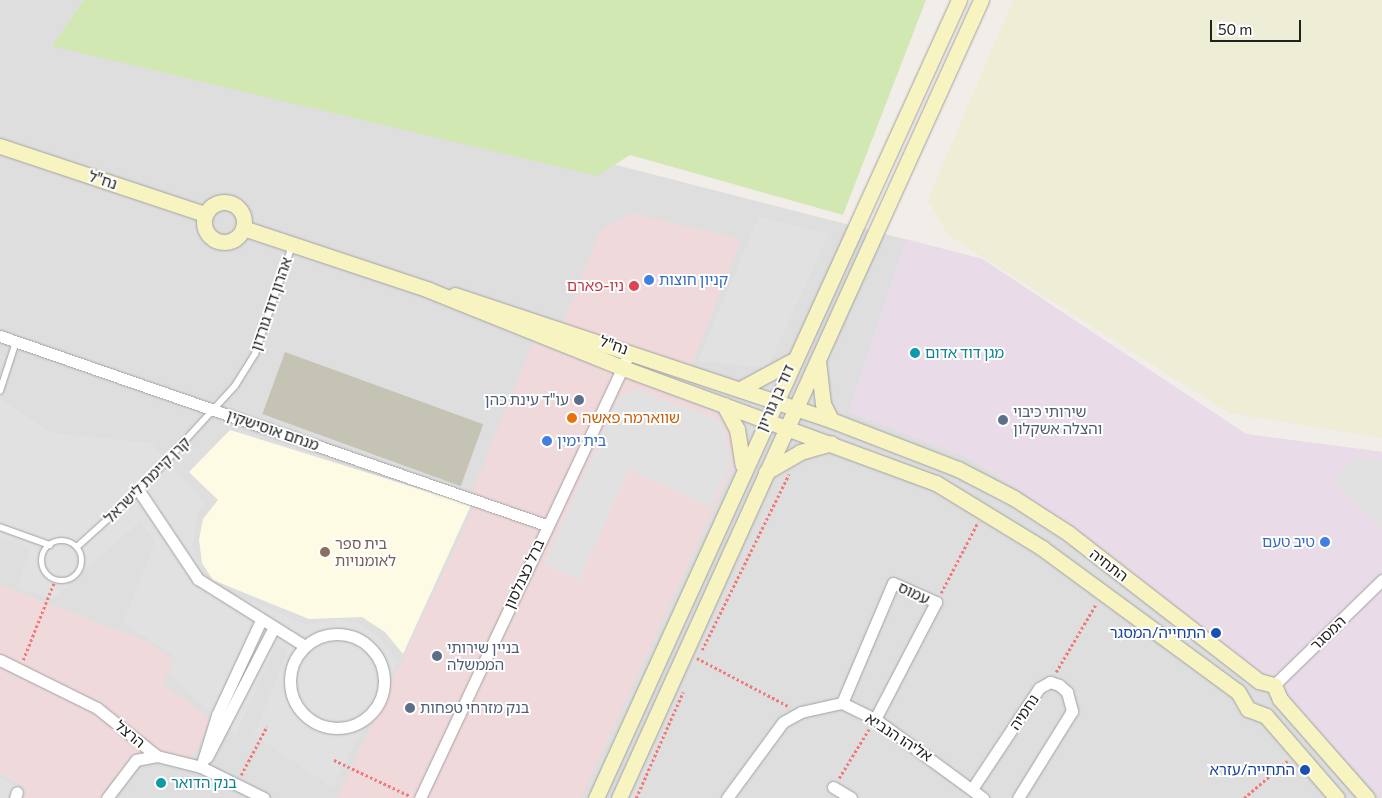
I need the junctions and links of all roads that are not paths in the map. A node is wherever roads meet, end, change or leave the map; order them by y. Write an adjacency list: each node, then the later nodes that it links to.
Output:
1 (959, 0): 12 (street, דוד בן גוריון)
2 (981, 0): 11 (street, דוד בן גוריון)
3 (0, 146): 4 (street, נח"ל)
4 (205, 214): 5 (street); 5 (street)
5 (242, 228): 6 (street, נח"ל)
6 (292, 245): 7 (street, נח"ל); 19 (lane, אהרון דוד גורדון)
7 (429, 290): 10 (street, נח"ל); 13 (street, נח"ל)
8 (0, 336): 9 (street, מנחם אוסישקין)
9 (16, 342): 15 (lane); 19 (street, מנחם אוסישקין)
10 (630, 351): 13 (street, ברל כצנלסון); 14 (street, נח"ל)
11 (818, 358): 18 (street, דוד בן גוריון); 21 (street)
12 (791, 362): 14 (street); 16 (street, דוד בן גוריון)
13 (623, 368): 17 (street, נח"ל); 27 (street, ברל כצנלסון)
14 (742, 388): 16 (street, נח"ל)
15 (0, 391)
16 (774, 399): 18 (street, נח"ל); 20 (street, דוד בן גוריון)
17 (724, 405): 20 (street, נח"ל); 24 (street)
18 (796, 407): 21 (street, התחיה); 22 (street, דוד בן גוריון)
19 (214, 409): 26 (lane, קרן קיימת לישראל); 27 (street, מנחם אוסישקין)
20 (765, 419): 22 (street, התחיה); 24 (street, דוד בן גוריון)
21 (831, 420): 36 (street, התחיה)
22 (786, 427): 23 (street, התחיה); 25 (street, דוד בן גוריון)
23 (831, 443): 25 (street); 38 (street, התחיה)
24 (743, 468): 49 (street, דוד בן גוריון)
25 (766, 472): 50 (street, דוד בן גוריון)
26 (139, 491): 30 (lane, קרן קיימת לישראל); 32 (street)
27 (546, 525): 48 (street, ברל כצנלסון)
28 (0, 527): 29 (lane)
29 (50, 545): 30 (lane); 30 (lane)
30 (77, 547)
31 (1382, 580): 37 (street, המסגר)
32 (261, 620): 33 (street); 43 (street)
33 (274, 627): 34 (street); 43 (street)
34 (305, 646): 34 (street)
35 (0, 660): 42 (street, הרצל)
36 (1259, 681): 37 (street, התחיה); 38 (street)
37 (1277, 692): 40 (street); 56 (street)
38 (1245, 699): 40 (street, התחיה)
39 (842, 703): 41 (street, אליהו הנביא); 41 (street, עמוס); 51 (street)
40 (1266, 716): 55 (street, התחיה)
41 (875, 719): 45 (street, אליהו הנביא)
42 (157, 756): 43 (street, הרצל); 46 (street)
43 (200, 767): 47 (street, הרצל)
44 (833, 787): 52 (street)
45 (972, 789): 53 (street, אליהו הנביא); 54 (street, נחמיה)
46 (107, 798)
47 (264, 798)
48 (420, 798)
49 (596, 798)
50 (619, 798)
51 (727, 798)
52 (851, 798)
53 (982, 798)
54 (1018, 798)
55 (1337, 798)
56 (1367, 798)

